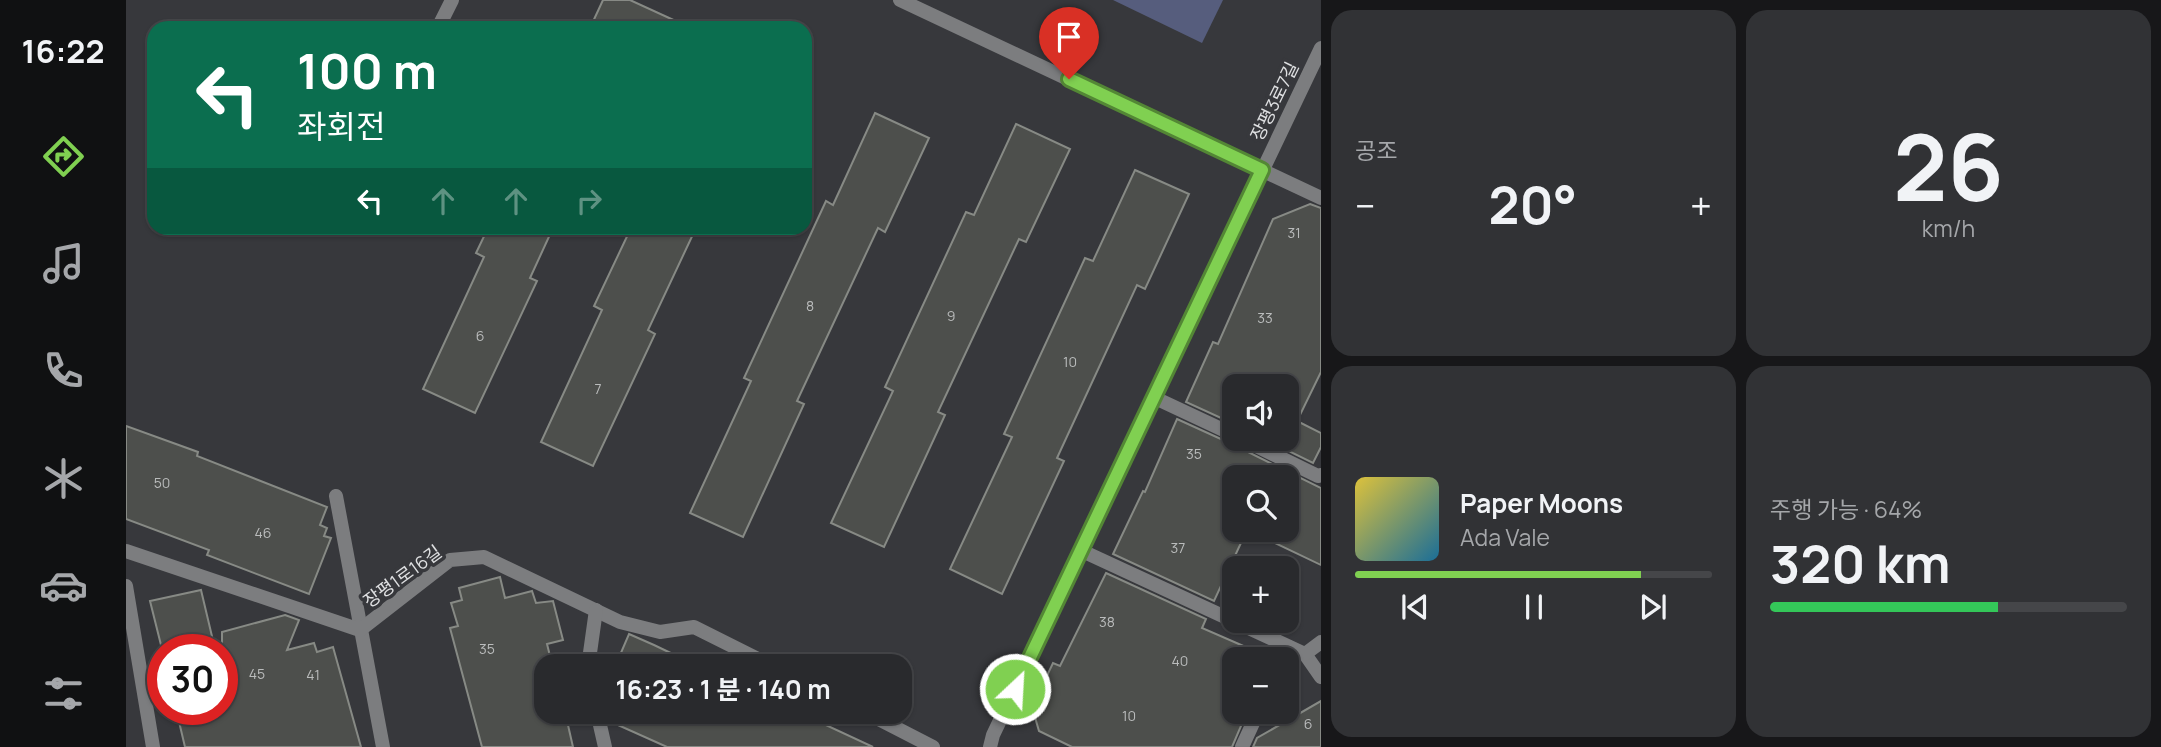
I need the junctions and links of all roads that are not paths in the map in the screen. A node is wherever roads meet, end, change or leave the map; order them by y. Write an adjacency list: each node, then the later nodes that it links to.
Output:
1 (452, 0): 3 (street)
2 (900, 0): 5 (street)
3 (442, 21)
4 (1321, 48): 5 (street, 장평3로7길)
5 (1262, 170): 6 (street); 7 (street, 장평3로7길)
6 (1321, 198)
7 (1153, 397): 8 (street); 12 (street, 장평3로7길)
8 (1222, 429)
9 (1267, 451): 10 (street)
10 (1321, 475)
11 (336, 496): 16 (street)
12 (1080, 550): 18 (street); 31 (street, 장평3로7길)
13 (126, 551): 16 (street, 장평1로16길)
14 (126, 586): 27 (street)
15 (596, 610): 16 (street, 장평1로16길); 19 (street); 20 (street, 장평1로16길)
16 (360, 631): 28 (street)
17 (1321, 642): 22 (street)
18 (1274, 647)
19 (589, 654)
20 (747, 654)
21 (1299, 654): 22 (street)
22 (1305, 654): 23 (street)
23 (1321, 677)
24 (600, 724): 29 (street)
25 (888, 724): 30 (street)
26 (1253, 724): 32 (street)
27 (153, 747)
28 (383, 747)
29 (605, 747)
30 (933, 747)
31 (990, 747)
32 (1242, 747)

